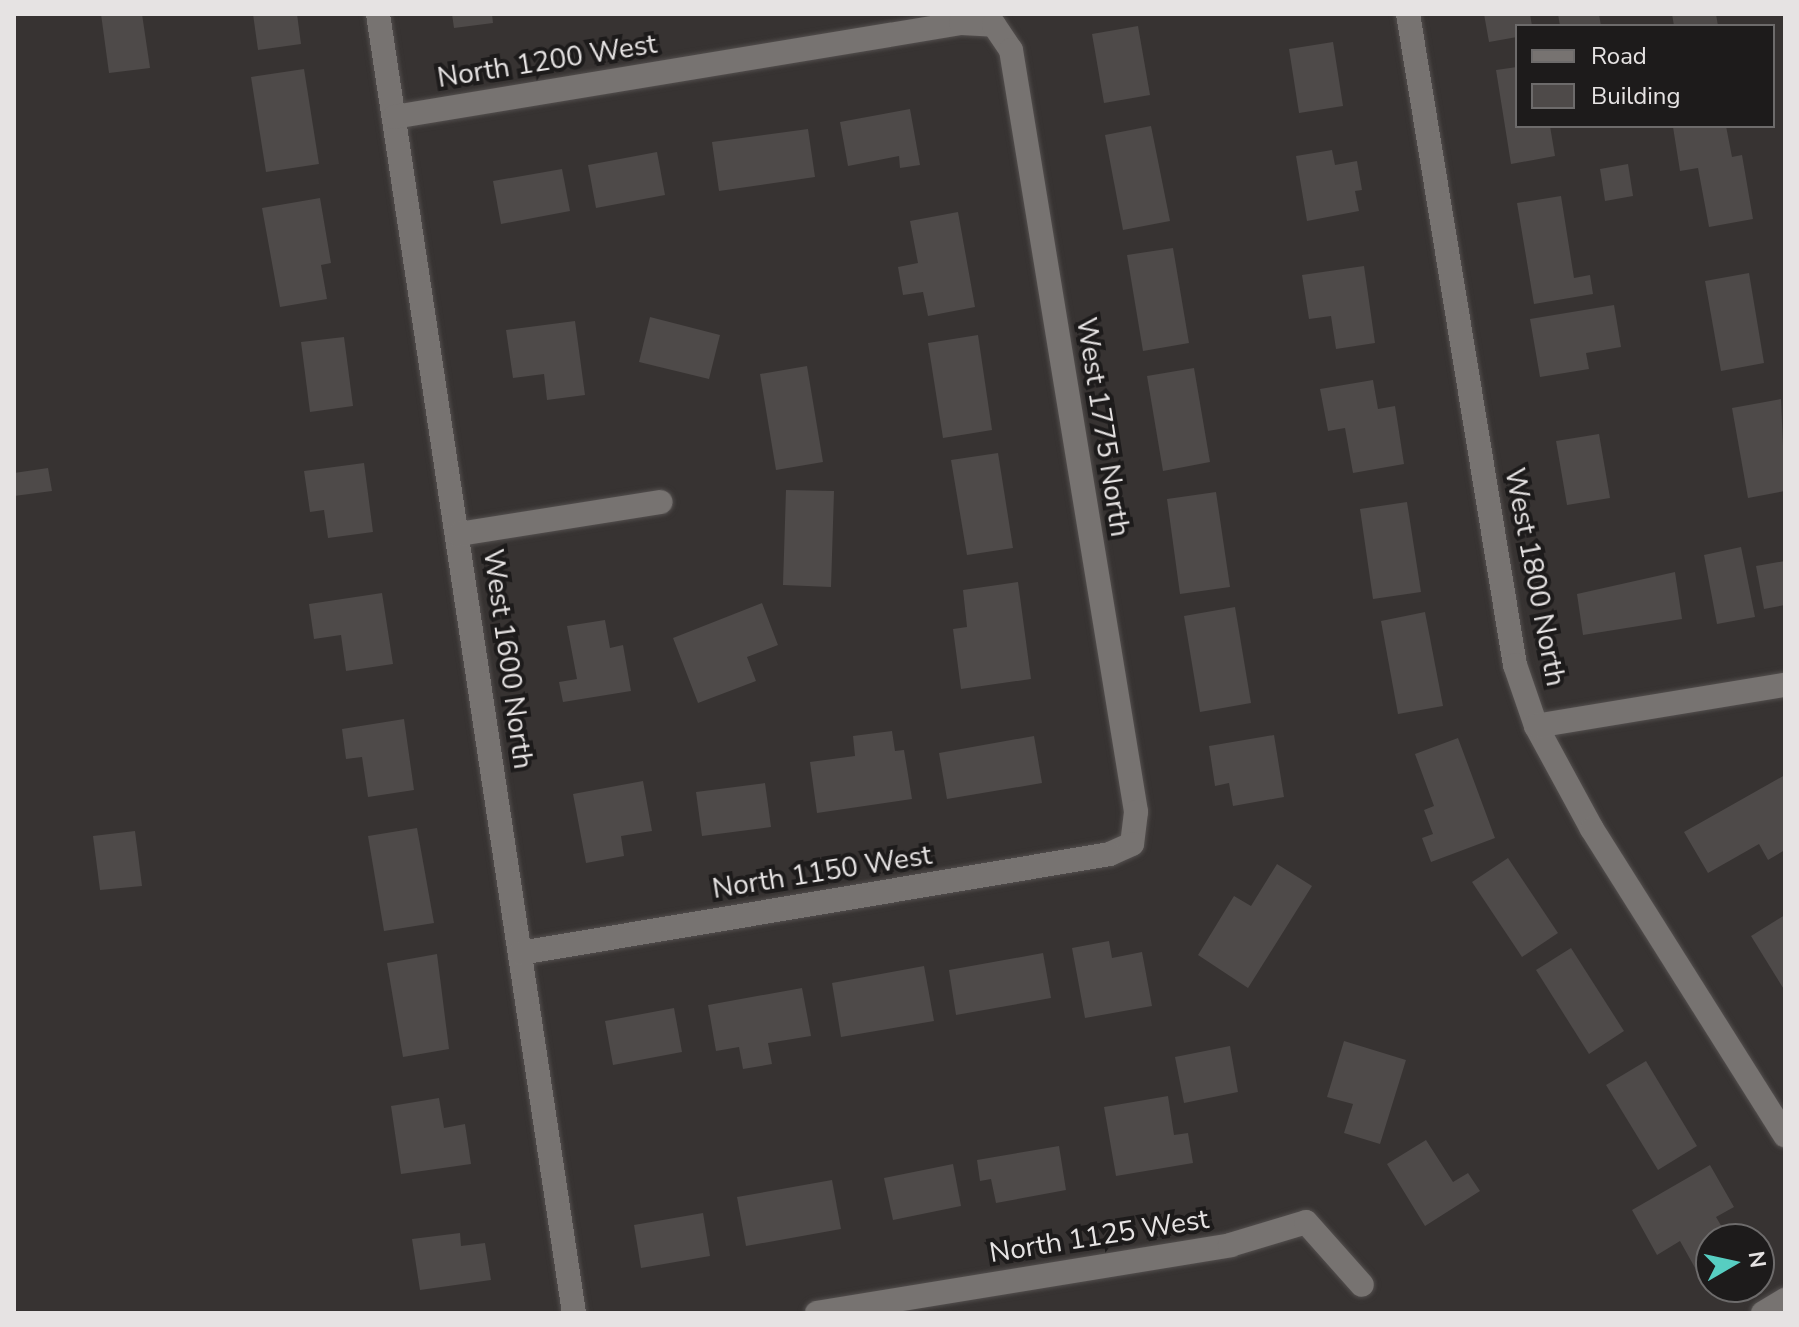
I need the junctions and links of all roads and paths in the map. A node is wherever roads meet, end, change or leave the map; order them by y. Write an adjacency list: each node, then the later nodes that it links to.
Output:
1 (378, 14): 4 (street, West 1600 North)
2 (1408, 14): 8 (street, West 1800 North)
3 (994, 25): 4 (street, North 1200 West); 9 (street, West 1775 North)
4 (394, 117): 6 (street, West 1600 North)
5 (660, 502): 6 (street)
6 (459, 534): 10 (street, West 1600 North)
7 (1785, 685): 8 (street)
8 (1536, 726): 11 (street, West 1800 North)
9 (1132, 844): 10 (street, North 1150 West)
10 (520, 953): 14 (street, West 1600 North)
11 (1785, 1135)
12 (1362, 1285): 15 (street, North 1125 West)
13 (1785, 1300): 16 (street)
14 (574, 1313)
15 (817, 1313)
16 (1763, 1313)

